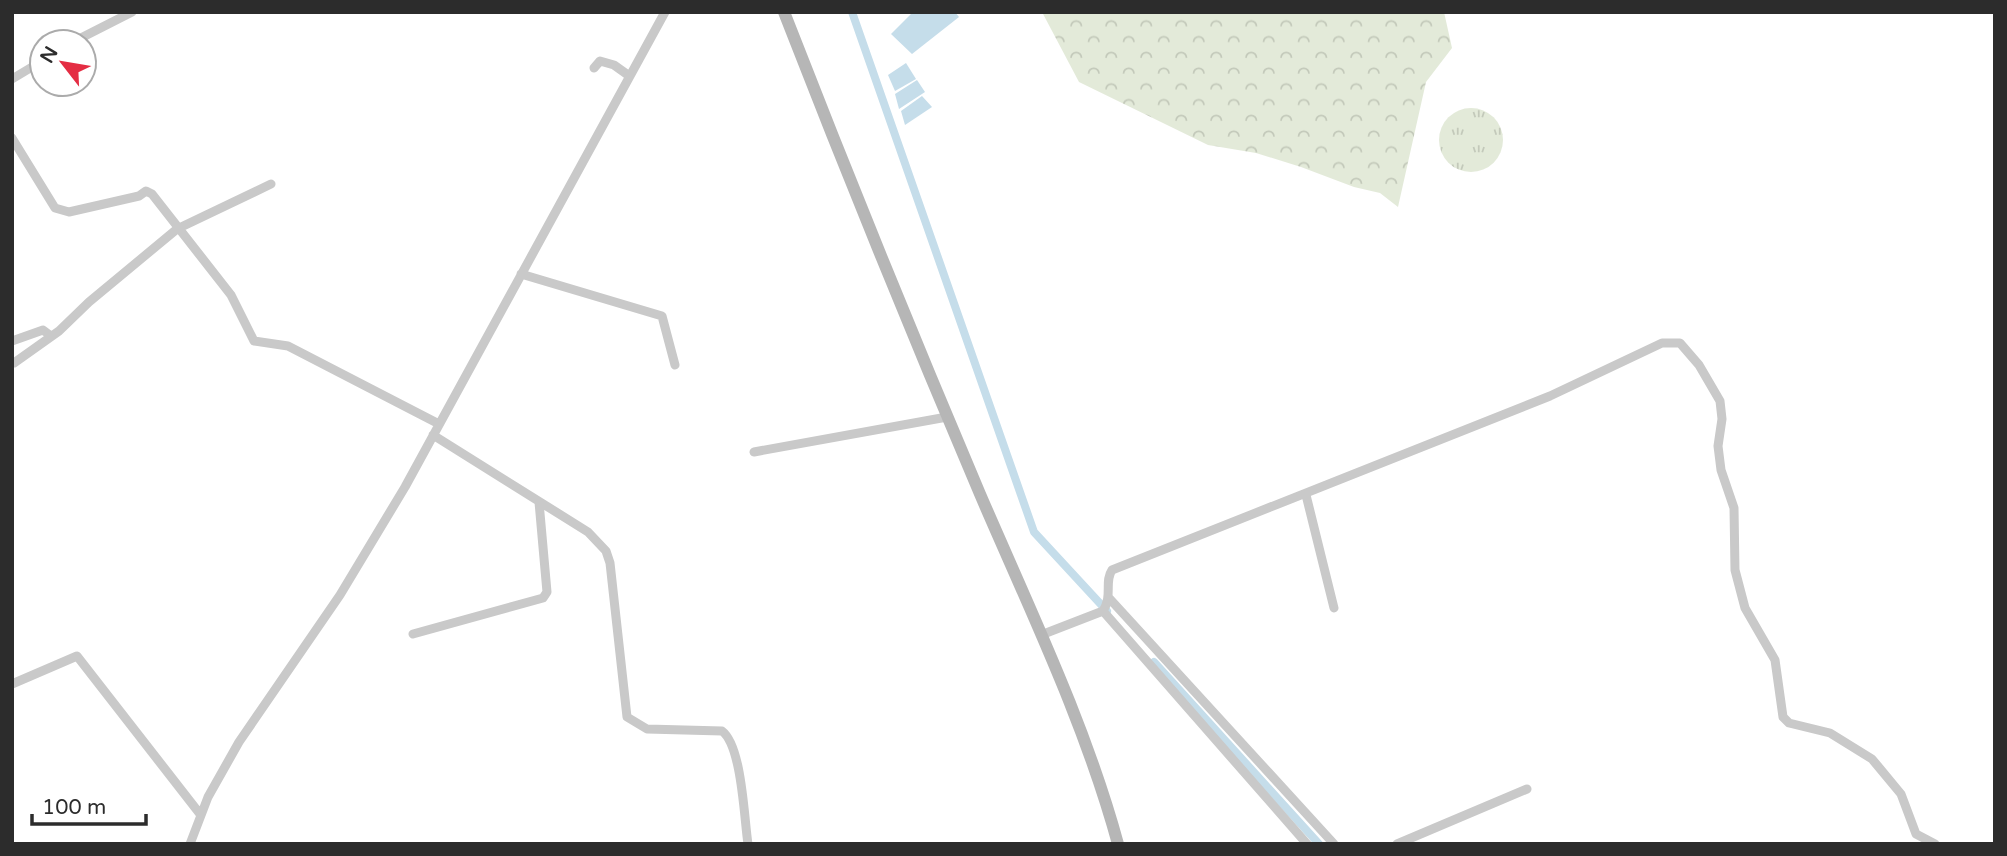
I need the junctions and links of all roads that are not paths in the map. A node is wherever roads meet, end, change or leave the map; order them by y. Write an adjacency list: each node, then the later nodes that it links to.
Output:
1 (132, 12): 4 (street)
2 (665, 12): 7 (street)
3 (785, 12): 17 (main road)
4 (98, 29)
5 (594, 68): 7 (street)
6 (28, 69): 8 (street)
7 (628, 75): 12 (street)
8 (12, 79)
9 (12, 138): 11 (street)
10 (271, 184): 11 (street)
11 (177, 229): 13 (street); 18 (street)
12 (521, 274): 16 (street); 18 (street)
13 (51, 336): 14 (street); 15 (street)
14 (12, 341)
15 (14, 363)
16 (675, 365)
17 (947, 417): 20 (street); 26 (main road)
18 (439, 424): 19 (street)
19 (433, 435): 22 (street); 29 (street)
20 (754, 452)
21 (1306, 495): 23 (street); 24 (street); 36 (street)
22 (539, 502): 25 (street); 31 (street)
23 (1105, 606): 26 (street); 33 (street); 34 (street)
24 (1334, 608)
25 (414, 634)
26 (1041, 635): 32 (main road)
27 (12, 684): 29 (street)
28 (1527, 789): 35 (street)
29 (200, 814): 30 (street)
30 (190, 844)
31 (748, 844)
32 (1118, 844)
33 (1307, 844)
34 (1334, 844)
35 (1397, 844)
36 (1935, 844)

